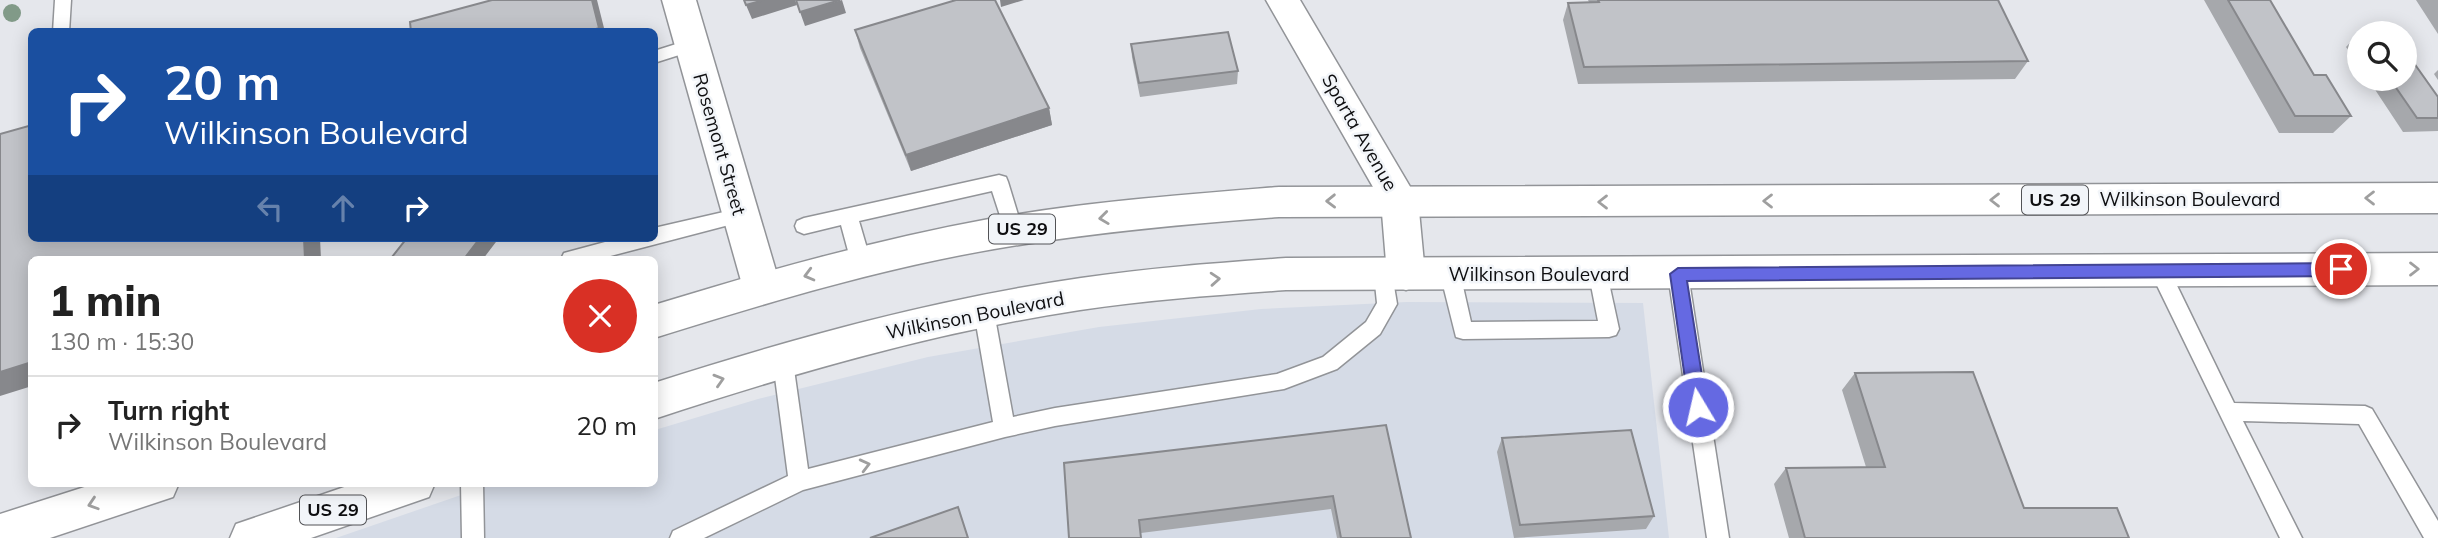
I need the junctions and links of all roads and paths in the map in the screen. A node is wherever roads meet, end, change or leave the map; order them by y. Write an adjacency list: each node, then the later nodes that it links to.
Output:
1 (63, 0): 4 (lane)
2 (679, 0): 5 (main road, Rosemont Street)
3 (1283, 0): 8 (main road, Sparta Avenue)
4 (61, 28)
5 (692, 45): 6 (lane); 9 (main road, Rosemont Street)
6 (658, 56)
7 (2438, 198): 8 (main road, Wilkinson Boulevard / US 29, one-way to 8)
8 (1399, 200): 12 (main road, Wilkinson Boulevard / US 29, one-way to 12); 20 (main road, Sparta Avenue)
9 (741, 215): 13 (lane); 23 (main road, Rosemont Street)
10 (848, 216): 11 (lane); 12 (lane); 16 (lane)
11 (804, 226)
12 (1014, 231): 16 (main road, Wilkinson Boulevard / US 29)
13 (658, 235)
14 (634, 242): 15 (lane)
15 (583, 256)
16 (861, 262): 23 (main road, Wilkinson Boulevard / US 29, one-way to 23)
17 (2438, 269): 18 (main road, Wilkinson Boulevard, one-way to 17)
18 (2159, 270): 21 (main road, Wilkinson Boulevard); 28 (lane)
19 (1450, 273): 20 (main road, Wilkinson Boulevard); 22 (main road, Wilkinson Boulevard); 22 (lane)
20 (1395, 274): 24 (main road, Wilkinson Boulevard, one-way to 20); 29 (lane)
21 (1678, 274): 22 (main road, Wilkinson Boulevard); 38 (lane)
22 (1600, 275)
23 (762, 288): 25 (main road, Wilkinson Boulevard / US 29)
24 (984, 312): 26 (main road, Wilkinson Boulevard); 29 (lane)
25 (658, 321)
26 (783, 362): 27 (main road, Wilkinson Boulevard, one-way to 26); 30 (lane)
27 (658, 400)
28 (2228, 412): 39 (lane); 40 (lane)
29 (1005, 428): 30 (lane, one-way to 29)
30 (799, 481): 37 (lane)
31 (146, 487): 34 (main road, one-way to 34)
32 (402, 487): 35 (main road, US 29)
33 (472, 487): 36 (lane)
34 (0, 534)
35 (252, 538)
36 (473, 538)
37 (681, 538)
38 (1718, 538)
39 (2291, 538)
40 (2436, 538)

